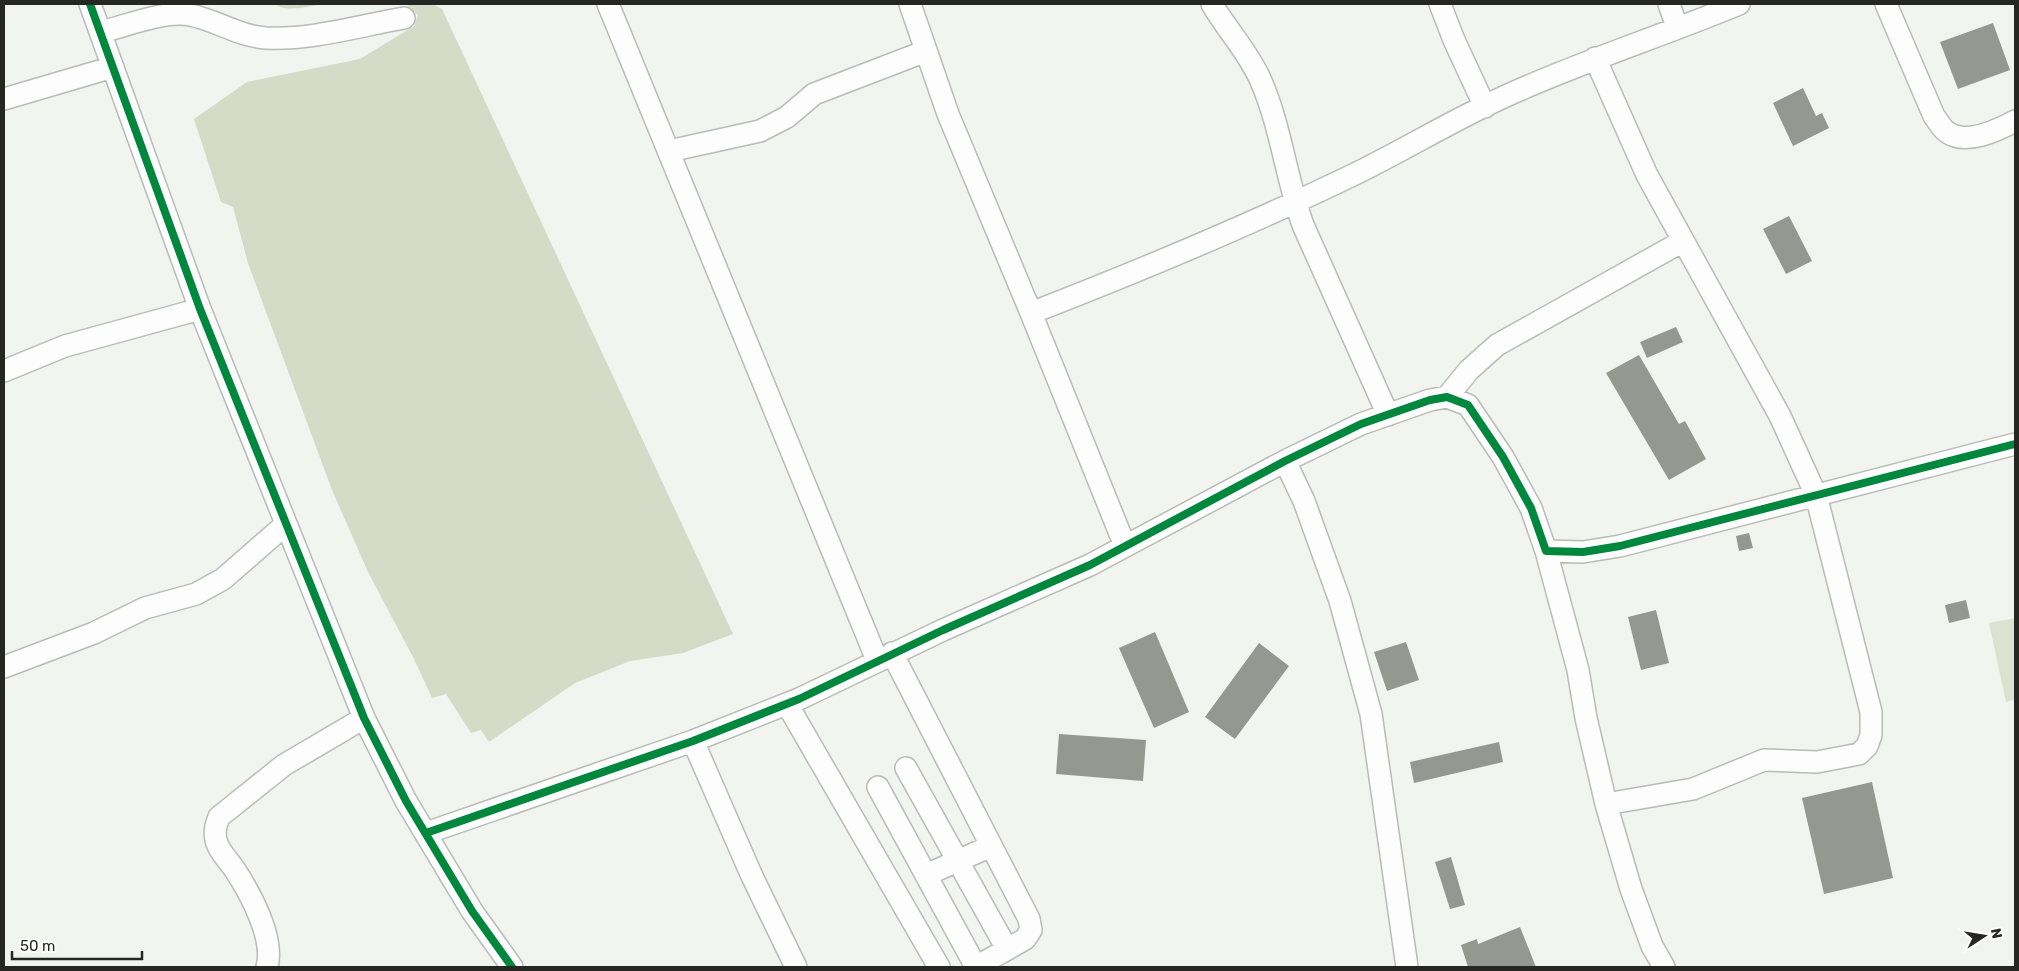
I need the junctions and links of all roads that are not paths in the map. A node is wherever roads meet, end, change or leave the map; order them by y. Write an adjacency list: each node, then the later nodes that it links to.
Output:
1 (90, 4): 12 (street)
2 (608, 4): 19 (street)
3 (910, 4): 13 (street)
4 (1212, 4): 20 (street)
5 (1440, 4): 17 (street)
6 (1669, 4): 11 (street)
7 (1739, 4): 11 (street)
8 (1886, 4): 18 (street)
9 (204, 11): 10 (street); 12 (street)
10 (404, 18)
11 (1677, 27): 14 (street)
12 (101, 32): 15 (street)
13 (926, 51): 19 (street); 23 (street)
14 (1595, 58): 17 (street); 21 (street)
15 (113, 67): 16 (street); 22 (street)
16 (4, 99)
17 (1485, 107): 20 (street)
18 (2015, 121)
19 (669, 151): 33 (street)
20 (1294, 202): 23 (street); 26 (street)
21 (1683, 241): 25 (street); 29 (street)
22 (200, 309): 24 (street); 30 (street)
23 (1031, 313): 31 (street)
24 (4, 371)
25 (1447, 397): 26 (street); 32 (street)
26 (1388, 414): 28 (street)
27 (2015, 444): 29 (street)
28 (1285, 461): 31 (street); 51 (street)
29 (1816, 495): 32 (street); 40 (street)
30 (285, 525): 34 (street); 36 (street)
31 (1125, 546): 33 (street)
32 (1546, 551): 40 (street)
33 (885, 656): 35 (street); 42 (street)
34 (4, 667)
35 (787, 704): 37 (street); 49 (street)
36 (364, 718): 41 (street); 46 (street)
37 (693, 741): 41 (street); 48 (street)
38 (906, 768): 43 (street)
39 (878, 787): 44 (street)
40 (1606, 804): 52 (street)
41 (426, 833): 47 (street)
42 (991, 846): 43 (street); 45 (street)
43 (958, 862): 44 (street); 45 (street)
44 (926, 875): 50 (street)
45 (1007, 949): 50 (street)
46 (267, 967)
47 (512, 967)
48 (796, 967)
49 (939, 967)
50 (976, 967)
51 (1407, 967)
52 (1664, 967)

